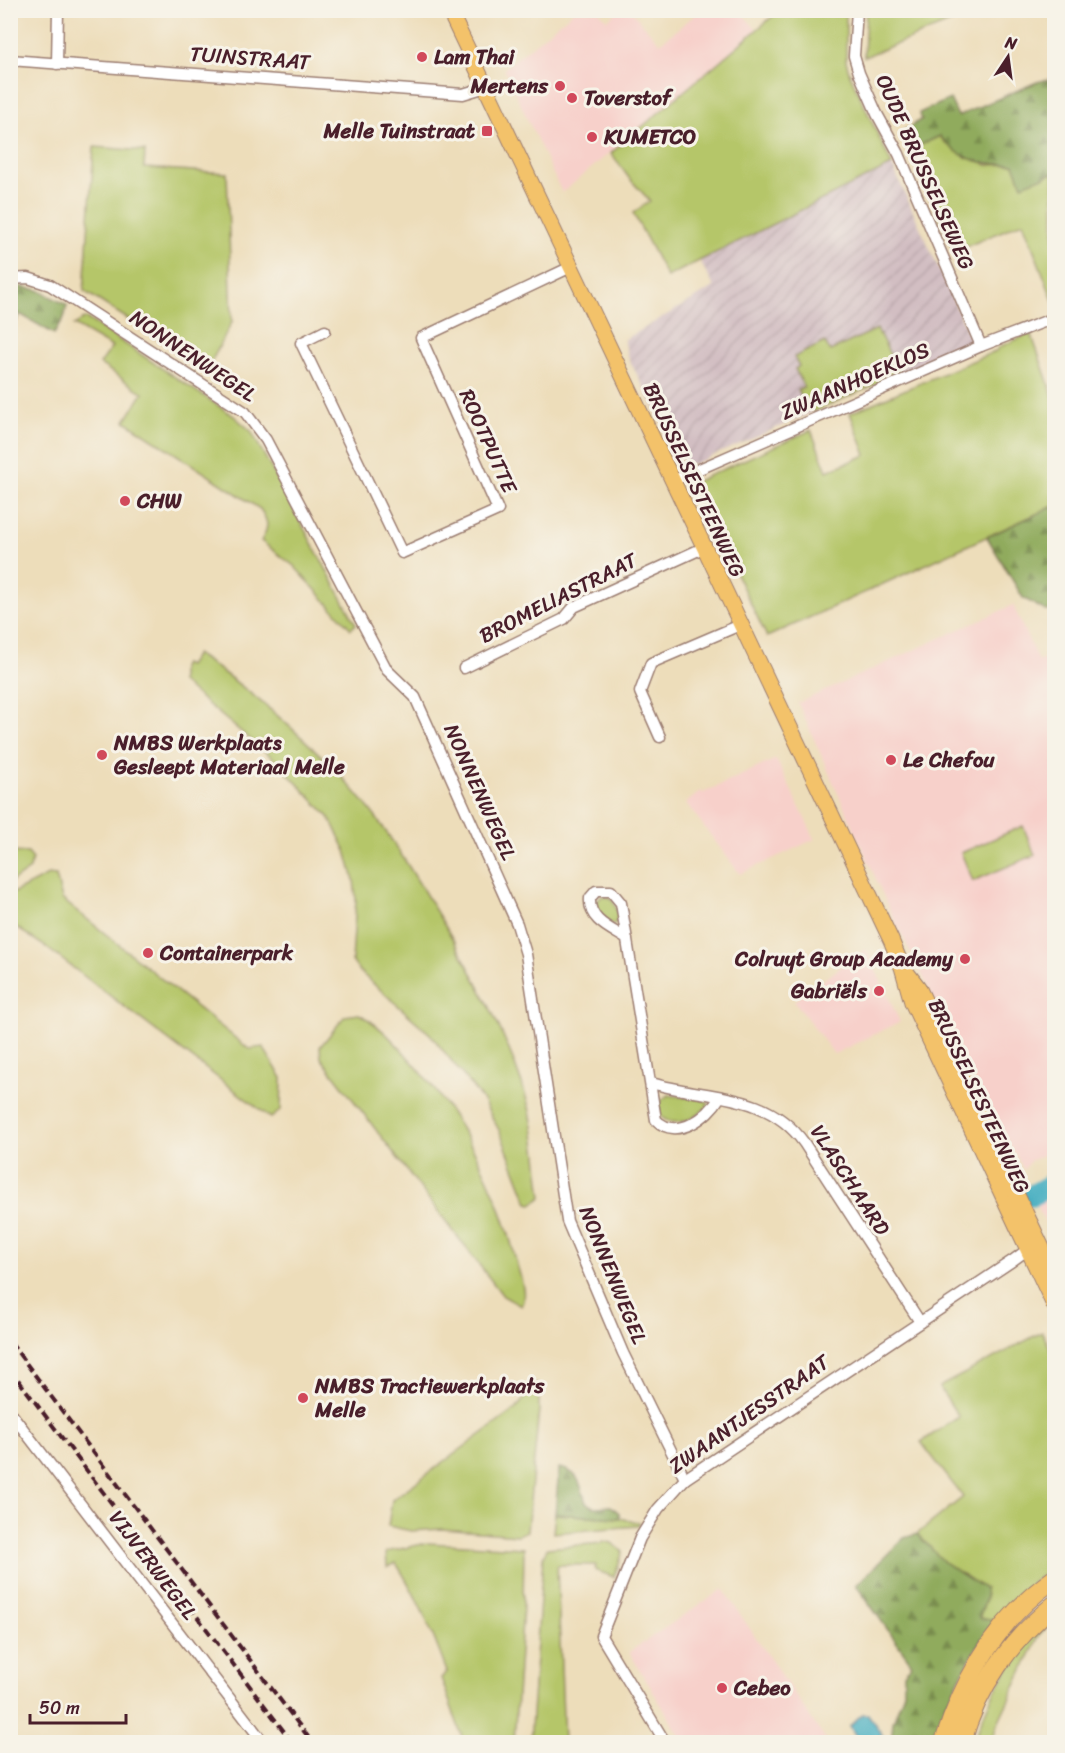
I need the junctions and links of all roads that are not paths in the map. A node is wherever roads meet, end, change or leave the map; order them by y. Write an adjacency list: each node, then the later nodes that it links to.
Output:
1 (58, 10): 5 (street)
2 (449, 10): 6 (main road, BRUSSELSESTEENWEG)
3 (857, 10): 11 (street, OUDE BRUSSELSEWEG)
4 (10, 60): 5 (street, TUINSTRAAT)
5 (57, 64): 6 (street, TUINSTRAAT)
6 (486, 87): 7 (main road, BRUSSELSESTEENWEG)
7 (571, 267): 10 (street, ROOTPUTTE); 12 (main road, BRUSSELSESTEENWEG)
8 (10, 279): 27 (street, NONNENWEGEL)
9 (1054, 318): 11 (street, ZWAANHOEKLOS)
10 (325, 331)
11 (981, 346): 12 (street, ZWAANHOEKLOS)
12 (672, 481): 13 (main road, BRUSSELSESTEENWEG)
13 (703, 548): 14 (main road, BRUSSELSESTEENWEG); 15 (street, BROMELIASTRAAT)
14 (740, 625): 16 (street); 18 (main road, BRUSSELSESTEENWEG)
15 (464, 668)
16 (660, 737)
17 (627, 939): 17 (street); 19 (street)
18 (902, 967): 21 (main road, BRUSSELSESTEENWEG); 22 (main road, BRUSSELSESTEENWEG)
19 (651, 1083): 20 (street, VLASCHAARD); 20 (street)
20 (720, 1097): 25 (street, VLASCHAARD)
21 (1032, 1227): 22 (street); 23 (main road, BRUSSELSESTEENWEG)
22 (1027, 1250): 23 (street); 24 (main road, BRUSSELSESTEENWEG); 25 (street, ZWAANTJESSTRAAT)
23 (1051, 1267)
24 (1054, 1305)
25 (920, 1322): 27 (street, ZWAANTJESSTRAAT)
26 (10, 1412): 30 (street, VIJVERWEGEL)
27 (685, 1479): 31 (street, ZWAANTJESSTRAAT)
28 (1054, 1579): 32 (highway)
29 (1054, 1605): 33 (highway)
30 (263, 1743)
31 (665, 1743)
32 (944, 1743)
33 (962, 1743)

